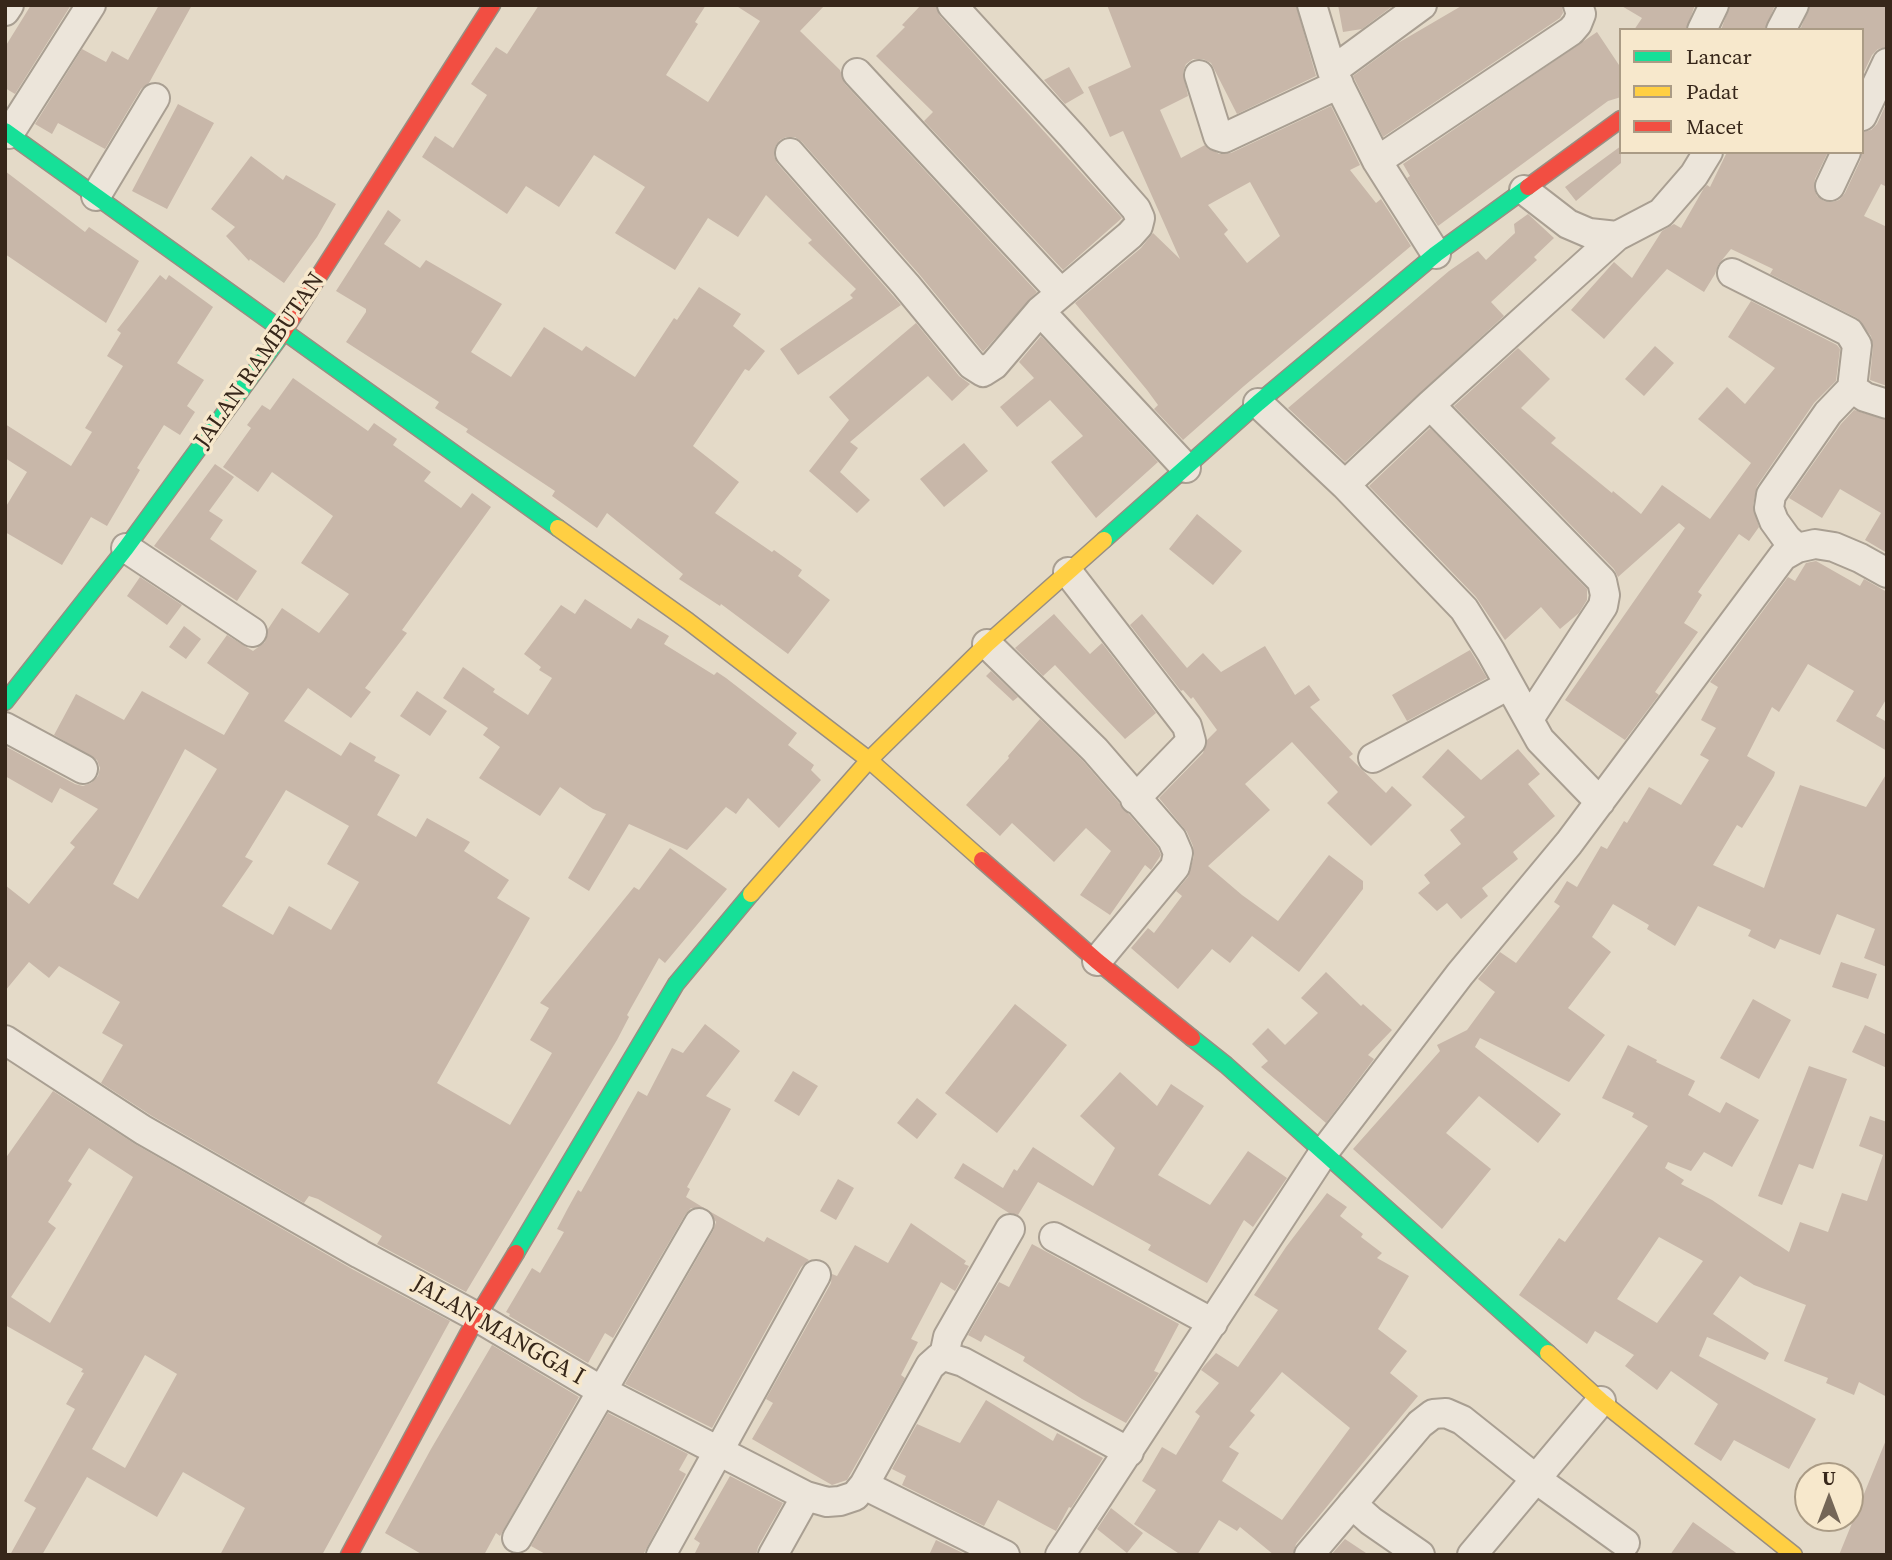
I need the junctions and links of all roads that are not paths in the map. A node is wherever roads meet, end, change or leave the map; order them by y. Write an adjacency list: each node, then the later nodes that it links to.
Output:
1 (9, 5): 10 (street)
2 (91, 5): 20 (street)
3 (492, 5): 32 (street, JALAN RAMBUTAN)
4 (952, 5): 31 (street)
5 (1312, 5): 16 (street)
6 (1422, 5): 16 (street)
7 (1578, 5): 24 (street)
8 (1714, 5): 11 (street)
9 (1794, 5): 12 (street)
10 (5, 11)
11 (1703, 28)
12 (1782, 28)
13 (1887, 63): 18 (street)
14 (857, 74): 31 (street)
15 (1199, 75): 16 (street)
16 (1336, 78): 24 (street)
17 (155, 98): 27 (street)
18 (1864, 112)
19 (1619, 120): 26 (street)
20 (7, 133): 27 (street)
21 (790, 153): 31 (street)
22 (1707, 154): 28 (street)
23 (1845, 154): 25 (street)
24 (1377, 161): 29 (street)
25 (1830, 186)
26 (1524, 190): 28 (street); 29 (street)
27 (96, 196): 32 (street)
28 (1616, 236): 36 (street)
29 (1436, 254): 34 (street)
30 (1732, 273): 33 (street)
31 (1050, 302): 37 (street)
32 (285, 331): 39 (street, JALAN RAMBUTAN); 50 (street)
33 (1852, 388): 35 (street); 40 (street)
34 (1258, 403): 37 (street); 38 (street)
35 (1887, 404)
36 (1430, 405): 38 (street); 47 (street)
37 (1186, 468): 41 (street)
38 (1345, 485): 45 (street)
39 (126, 548): 43 (street); 46 (street, JALAN RAMBUTAN)
40 (1797, 548): 42 (street); 53 (street)
41 (1068, 572): 44 (street); 52 (street)
42 (1887, 573)
43 (252, 632)
44 (987, 644): 50 (street); 52 (street)
45 (1509, 685): 47 (street); 49 (street)
46 (5, 702)
47 (1529, 719): 53 (street)
48 (5, 727): 51 (street)
49 (1373, 758)
50 (869, 760): 54 (street); 61 (street)
51 (83, 769)
52 (1135, 799): 54 (street)
53 (1601, 802): 56 (street)
54 (1097, 961): 56 (street)
55 (5, 1041): 61 (street, JALAN MANGGA I)
56 (1324, 1152): 62 (street); 65 (street)
57 (699, 1223): 64 (street)
58 (1010, 1229): 63 (street)
59 (1054, 1237): 62 (street)
60 (816, 1275): 66 (street)
61 (477, 1317): 64 (street, JALAN MANGGA I); 74 (street)
62 (1213, 1323): 67 (street)
63 (944, 1356): 67 (street); 69 (street)
64 (602, 1391): 66 (street, JALAN MANGGA I); 72 (street)
65 (1601, 1401): 68 (street); 82 (street)
66 (719, 1452): 70 (street, JALAN MANGGA I); 75 (street)
67 (1129, 1452): 78 (street)
68 (1535, 1479): 71 (street); 73 (street); 81 (street)
69 (864, 1485): 70 (street, JALAN MANGGA I); 77 (street)
70 (806, 1496): 76 (street)
71 (1352, 1504): 79 (street); 80 (street)
72 (517, 1538)
73 (1625, 1543)
74 (349, 1555)
75 (661, 1555)
76 (773, 1555)
77 (1004, 1555)
78 (1060, 1555)
79 (1309, 1555)
80 (1420, 1555)
81 (1472, 1555)
82 (1794, 1555)

